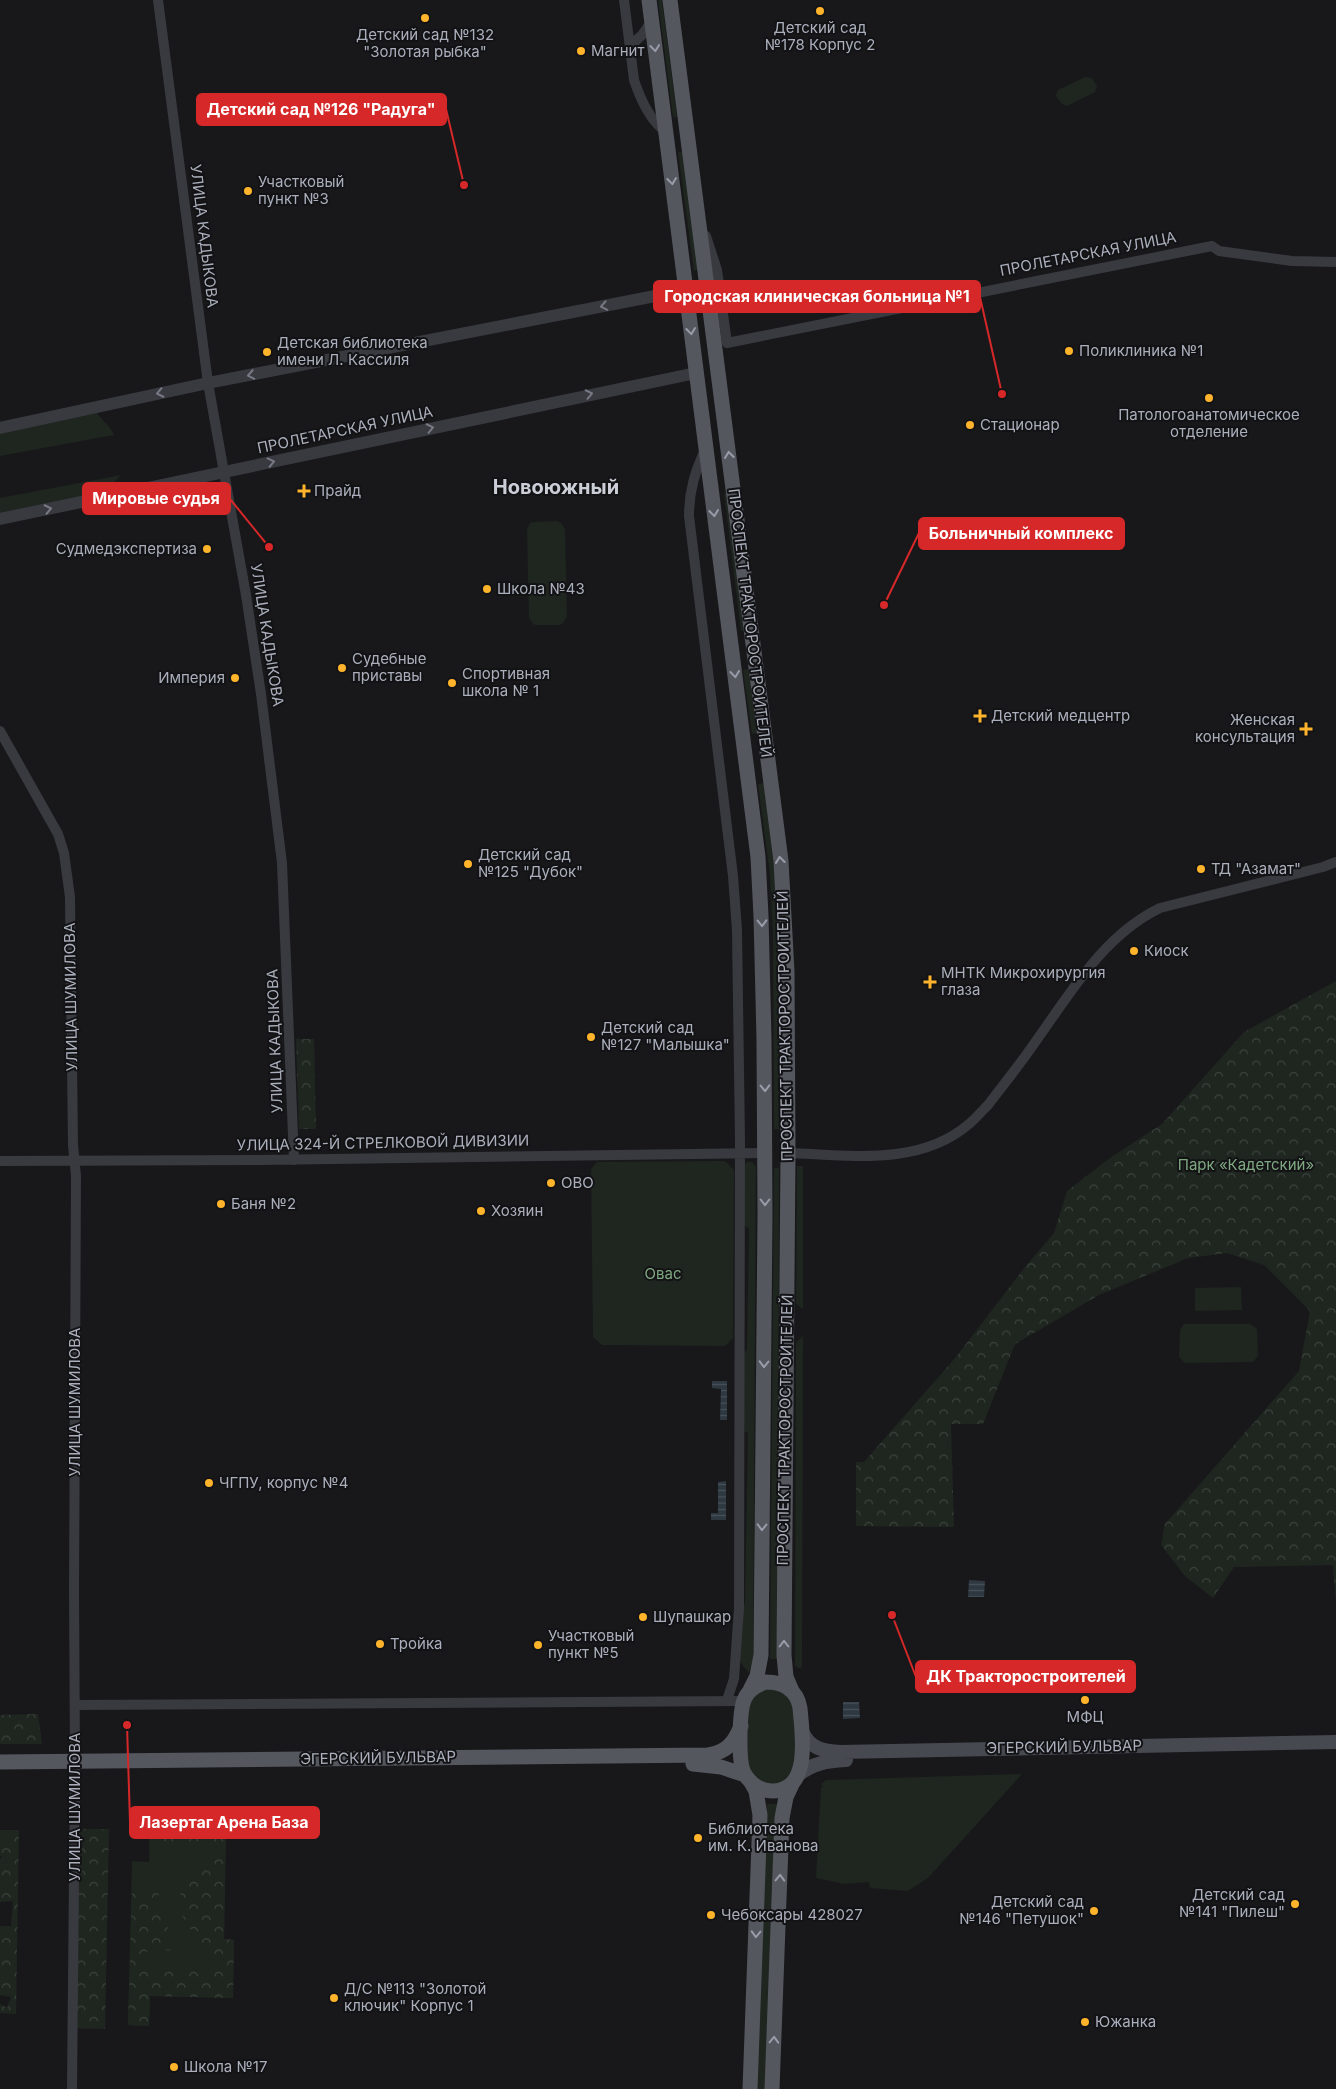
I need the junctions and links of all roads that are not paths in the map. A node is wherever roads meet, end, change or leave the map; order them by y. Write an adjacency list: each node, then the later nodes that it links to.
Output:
1 (158, 0): 15 (street, УЛИЦА КАДЫКОВА)
2 (624, 0): 6 (street)
3 (648, 0): 5 (main road, ПРОСПЕКТ ТРАКТОРОСТРОИТЕЛЕЙ)
4 (670, 0): 8 (main road, ПРОСПЕКТ ТРАКТОРОСТРОИТЕЛЕЙ)
5 (651, 22): 6 (street); 7 (main road, ПРОСПЕКТ ТРАКТОРОСТРОИТЕЛЕЙ, one-way to 7)
6 (630, 46): 7 (street)
7 (666, 132): 10 (main road, ПРОСПЕКТ ТРАКТОРОСТРОИТЕЛЕЙ, one-way to 10)
8 (698, 212): 11 (main road, ПРОСПЕКТ ТРАКТОРОСТРОИТЕЛЕЙ); 12 (street)
9 (1336, 262): 12 (street, ПРОЛЕТАРСКАЯ УЛИЦА)
10 (686, 290): 11 (main road); 14 (main road, ПРОСПЕКТ ТРАКТОРОСТРОИТЕЛЕЙ, one-way to 14); 15 (street, one-way to 15)
11 (708, 294): 13 (main road, ПРОСПЕКТ ТРАКТОРОСТРОИТЕЛЕЙ)
12 (727, 343): 13 (street)
13 (717, 363): 14 (main road); 19 (main road, ПРОСПЕКТ ТРАКТОРОСТРОИТЕЛЕЙ, one-way to 13)
14 (696, 372): 17 (main road, ПРОСПЕКТ ТРАКТОРОСТРОИТЕЛЕЙ); 18 (street, ПРОЛЕТАРСКАЯ УЛИЦА, one-way to 14)
15 (208, 383): 16 (street, one-way to 16); 18 (street, УЛИЦА КАДЫКОВА)
16 (0, 428)
17 (706, 447): 20 (main road, ПРОСПЕКТ ТРАКТОРОСТРОИТЕЛЕЙ); 30 (street)
18 (223, 472): 21 (street, ПРОЛЕТАРСКАЯ УЛИЦА, one-way to 18); 31 (street, УЛИЦА КАДЫКОВА)
19 (732, 476): 20 (main road); 22 (main road, ПРОСПЕКТ ТРАКТОРОСТРОИТЕЛЕЙ)
20 (710, 479): 23 (main road, ПРОСПЕКТ ТРАКТОРОСТРОИТЕЛЕЙ, one-way to 23)
21 (0, 519)
22 (754, 647): 23 (main road); 25 (main road, ПРОСПЕКТ ТРАКТОРОСТРОИТЕЛЕЙ)
23 (732, 650): 26 (main road, ПРОСПЕКТ ТРАКТОРОСТРОИТЕЛЕЙ, one-way to 26)
24 (0, 731): 33 (street, УЛИЦА ШУМИЛОВА)
25 (768, 769): 26 (main road); 29 (main road, ПРОСПЕКТ ТРАКТОРОСТРОИТЕЛЕЙ, one-way to 25)
26 (747, 772): 28 (main road, ПРОСПЕКТ ТРАКТОРОСТРОИТЕЛЕЙ, one-way to 28)
27 (1336, 862): 29 (street)
28 (766, 1153): 29 (main road); 30 (street, УЛИЦА 324-Й СТРЕЛКОВОЙ ДИВИЗИИ); 35 (main road, ПРОСПЕКТ ТРАКТОРОСТРОИТЕЛЕЙ, one-way to 35)
29 (788, 1153): 34 (main road, ПРОСПЕКТ ТРАКТОРОСТРОИТЕЛЕЙ, one-way to 29)
30 (740, 1154): 31 (street, УЛИЦА 324-Й СТРЕЛКОВОЙ ДИВИЗИИ); 36 (street)
31 (294, 1160): 33 (street, УЛИЦА 324-Й СТРЕЛКОВОЙ ДИВИЗИИ)
32 (0, 1161): 33 (street, УЛИЦА 324-Й СТРЕЛКОВОЙ ДИВИЗИИ)
33 (75, 1161): 37 (street, УЛИЦА ШУМИЛОВА)
34 (792, 1691): 35 (main road); 39 (main road)
35 (747, 1696): 36 (street); 38 (main road)
36 (727, 1700): 37 (street)
37 (75, 1705): 44 (street, УЛИЦА ШУМИЛОВА)
38 (741, 1726): 42 (main road, ЭГЕРСКИЙ БУЛЬВАР); 46 (main road)
39 (802, 1730): 41 (main road, ЭГЕРСКИЙ БУЛЬВАР); 47 (main road)
40 (1332, 1746): 41 (main road, ЭГЕРСКИЙ БУЛЬВАР)
41 (1034, 1753): 47 (main road, ЭГЕРСКИЙ БУЛЬВАР)
42 (516, 1761): 44 (main road, ЭГЕРСКИЙ БУЛЬВАР); 46 (main road, ЭГЕРСКИЙ БУЛЬВАР)
43 (0, 1762): 44 (main road, ЭГЕРСКИЙ БУЛЬВАР)
44 (75, 1766): 45 (main road, ЭГЕРСКИЙ БУЛЬВАР); 48 (street, УЛИЦА ШУМИЛОВА)
45 (0, 1771)
46 (748, 1778): 47 (main road); 49 (main road, one-way to 49)
47 (796, 1778): 50 (main road, one-way to 47)
48 (72, 2089)
49 (750, 2089)
50 (772, 2089)

